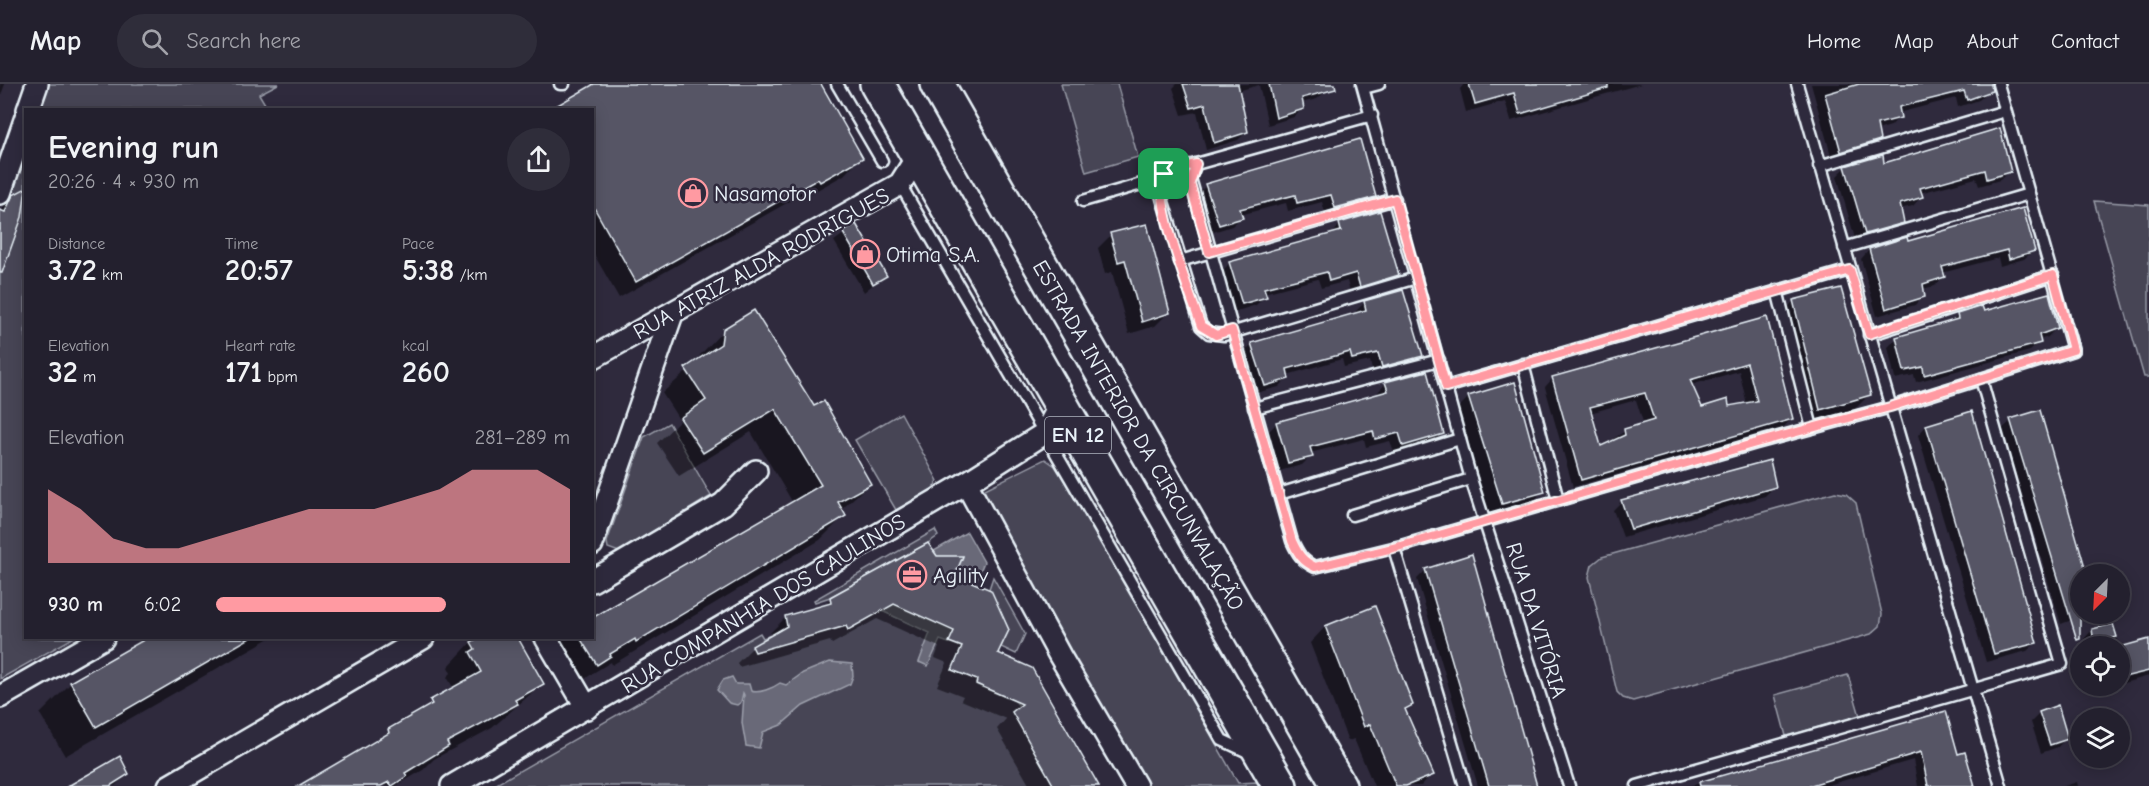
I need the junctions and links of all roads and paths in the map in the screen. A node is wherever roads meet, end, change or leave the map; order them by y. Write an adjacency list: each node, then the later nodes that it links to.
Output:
1 (37, 84): 9 (street)
2 (837, 84): 14 (lane)
3 (1379, 84): 6 (lane)
4 (1998, 84): 10 (lane)
5 (1800, 85): 16 (lane)
6 (1363, 86): 11 (lane, RUA DA VITÓRIA)
7 (885, 90): 13 (main road, EN 12)
8 (948, 92): 63 (main road, ESTRADA INTERIOR DA CIRCUNVALAÇÃO / EN 12)
9 (29, 108)
10 (2006, 111): 16 (lane); 20 (lane)
11 (1371, 115): 15 (lane); 21 (lane, RUA DA VITÓRIA)
12 (24, 123): 19 (street)
13 (917, 157): 18 (street, RUA ATRIZ ALDA RODRIGUES); 40 (main road, EN 12)
14 (882, 161)
15 (1196, 164): 17 (lane); 24 (lane)
16 (1819, 166): 23 (lane)
17 (1162, 178): 22 (lane); 25 (lane)
18 (900, 184): 30 (street, RUA ATRIZ ALDA RODRIGUES); 40 (lane)
19 (0, 193)
20 (2029, 194): 23 (lane); 27 (lane)
21 (1395, 199): 24 (lane); 28 (lane, RUA DA VITÓRIA)
22 (1083, 201)
23 (1844, 248): 26 (lane)
24 (1209, 252): 25 (lane); 31 (lane)
25 (1180, 261): 31 (lane)
26 (1850, 270): 29 (lane); 32 (lane)
27 (2053, 275): 32 (lane); 36 (lane)
28 (1416, 278): 31 (lane); 34 (lane, RUA DA VITÓRIA)
29 (1777, 290): 35 (lane); 41 (lane)
30 (672, 314): 33 (street, RUA ATRIZ ALDA RODRIGUES); 50 (street)
31 (1232, 330): 39 (lane)
32 (1869, 334): 38 (lane)
33 (594, 357)
34 (1439, 360): 37 (lane, RUA DA VITÓRIA); 39 (lane)
35 (1523, 364): 37 (lane); 47 (lane)
36 (1981, 379): 38 (lane); 56 (lane)
37 (1446, 387): 42 (lane, RUA DA VITÓRIA)
38 (1890, 407): 41 (lane); 56 (lane)
39 (1254, 408): 46 (lane)
40 (1053, 419): 45 (street, RUA COMPANHIA DOS CAULINOS); 59 (main road, EN 12)
41 (1812, 428): 47 (lane)
42 (1460, 439): 44 (lane, RUA DA VITÓRIA); 46 (lane)
43 (756, 471): 52 (street)
44 (1471, 480): 48 (lane); 49 (lane, RUA DA VITÓRIA)
45 (966, 483): 58 (street, RUA COMPANHIA DOS CAULINOS); 62 (street)
46 (1279, 494): 51 (lane)
47 (1558, 500): 49 (lane)
48 (1352, 515)
49 (1485, 521): 51 (lane); 65 (lane, RUA DA VITÓRIA)
50 (594, 538)
51 (1394, 548): 64 (lane)
52 (594, 580)
53 (101, 639): 57 (street)
54 (421, 639): 60 (street)
55 (547, 639): 58 (street)
56 (1973, 690): 66 (lane); 67 (lane)
57 (0, 698)
58 (587, 708): 61 (street, RUA COMPANHIA DOS CAULINOS)
59 (1272, 773)
60 (169, 786)
61 (452, 786)
62 (1136, 786)
63 (1339, 786)
64 (1465, 786)
65 (1569, 786)
66 (1637, 786)
67 (2001, 786)

